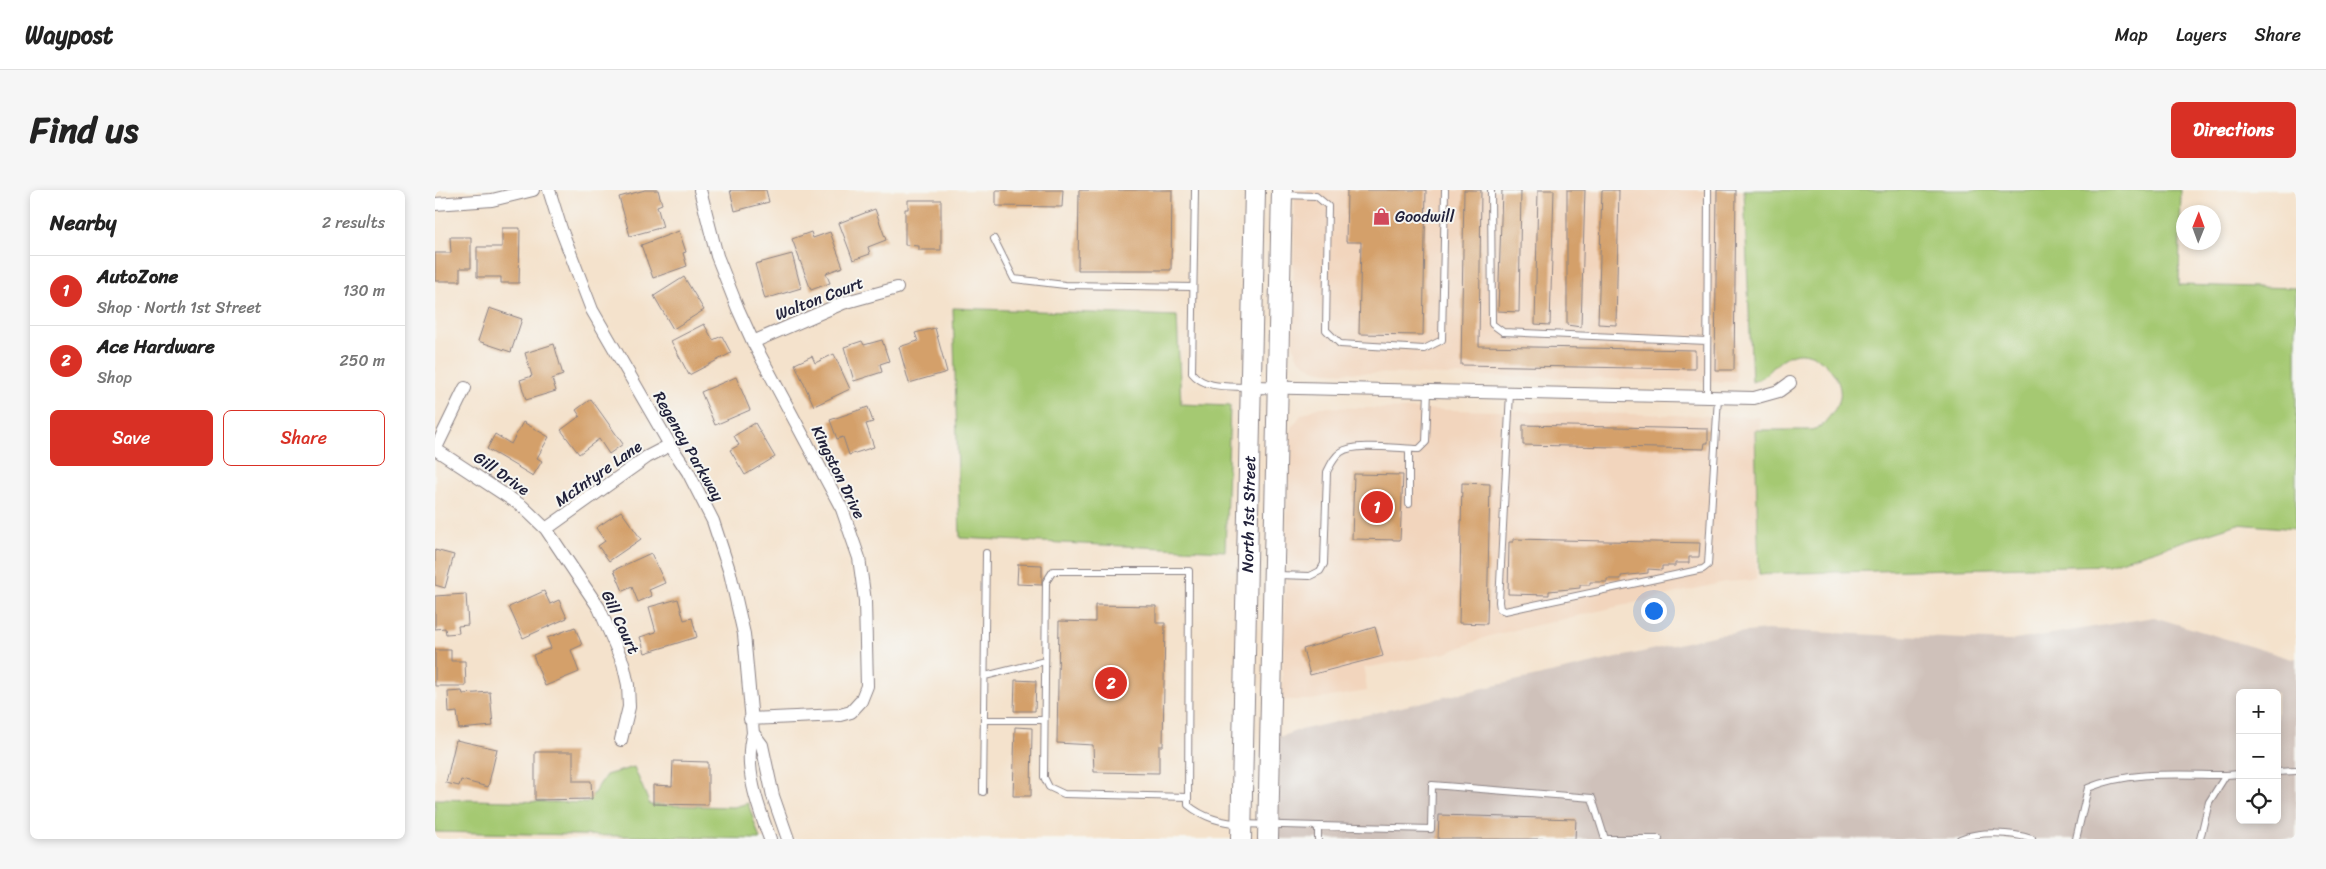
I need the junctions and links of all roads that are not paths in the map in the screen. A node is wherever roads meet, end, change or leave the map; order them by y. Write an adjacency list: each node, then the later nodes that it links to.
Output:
1 (533, 190): 11 (street)
2 (549, 190): 24 (street, Regency Parkway)
3 (700, 190): 16 (street, Kingston Drive)
4 (1195, 190): 13 (lane)
5 (1255, 190): 18 (main road, North 1st Street)
6 (1445, 190): 10 (lane)
7 (1491, 190): 15 (lane)
8 (1708, 190): 15 (lane)
9 (1282, 192): 10 (lane); 20 (main road, North 1st Street)
10 (1318, 193)
11 (435, 204)
12 (994, 238): 13 (lane)
13 (1193, 287): 18 (lane)
14 (897, 288): 16 (street, Walton Court)
15 (1707, 341): 23 (lane)
16 (753, 342): 33 (street, Kingston Drive)
17 (1791, 383): 23 (street)
18 (1251, 387): 20 (street); 45 (main road, North 1st Street)
19 (465, 388): 25 (street)
20 (1278, 388): 21 (street); 30 (main road, North 1st Street)
21 (1428, 391): 22 (street); 26 (lane)
22 (1510, 393): 23 (street); 23 (lane)
23 (1712, 397)
24 (670, 445): 28 (street, McIntyre Lane); 33 (street, Regency Parkway)
25 (435, 449): 28 (street, Gill Drive)
26 (1409, 449): 27 (lane); 30 (lane)
27 (1409, 504)
28 (546, 529): 37 (street, Gill Court)
29 (986, 553): 32 (lane)
30 (1273, 575): 46 (main road, North 1st Street)
31 (1045, 661): 32 (lane); 35 (lane); 43 (lane)
32 (985, 676): 34 (lane)
33 (750, 719): 36 (street, Regency Parkway)
34 (984, 720): 35 (lane); 42 (lane)
35 (1045, 720): 43 (lane)
36 (753, 733): 47 (street, Regency Parkway); 48 (street, Regency Parkway)
37 (621, 740)
38 (2296, 771): 39 (lane)
39 (2281, 772)
40 (2236, 774): 41 (lane)
41 (2226, 775): 54 (lane); 55 (lane)
42 (983, 792)
43 (1188, 796): 45 (lane)
44 (1318, 827): 46 (lane); 49 (lane); 50 (lane)
45 (1241, 832): 46 (lane)
46 (1269, 832)
47 (770, 839)
48 (788, 839)
49 (1318, 839)
50 (1605, 839): 51 (lane)
51 (1659, 839)
52 (1960, 839): 53 (lane)
53 (2032, 839)
54 (2076, 839)
55 (2200, 839)

